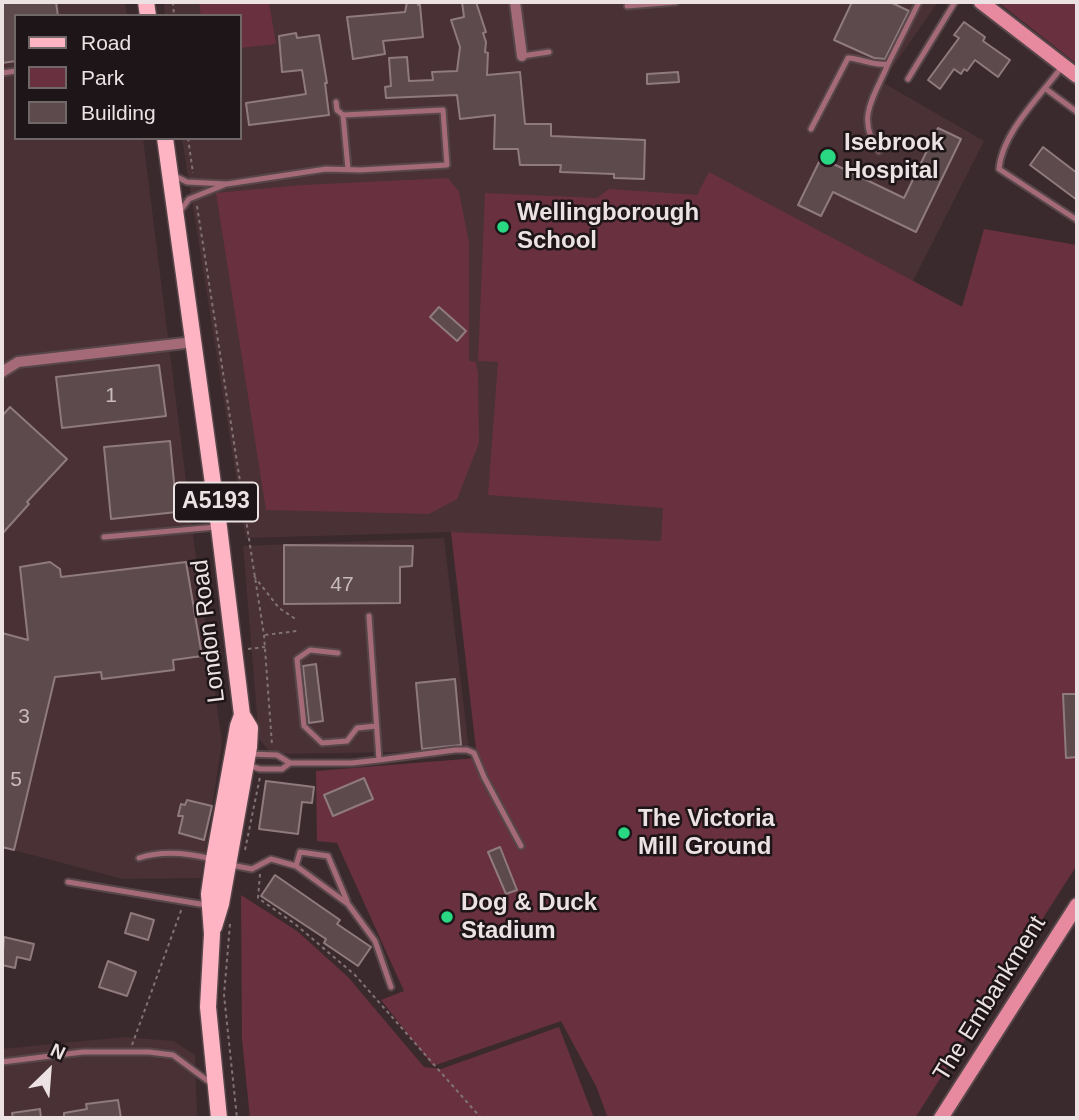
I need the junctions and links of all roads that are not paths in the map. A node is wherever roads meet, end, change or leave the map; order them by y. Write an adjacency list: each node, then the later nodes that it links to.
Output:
1 (515, 2): 8 (street)
2 (676, 2): 6 (lane)
3 (919, 2): 9 (lane)
4 (956, 2): 12 (lane)
5 (981, 2): 10 (main road)
6 (627, 6)
7 (549, 52): 8 (lane)
8 (522, 56)
9 (888, 64): 17 (lane); 19 (lane)
10 (1063, 65): 11 (main road); 13 (lane)
11 (1077, 76)
12 (908, 79)
13 (1045, 89): 15 (lane); 24 (lane)
14 (336, 102): 16 (lane)
15 (1077, 112)
16 (343, 115): 20 (lane); 20 (lane)
17 (811, 129)
18 (165, 140): 21 (main road, London Road / A5193)
19 (879, 151)
20 (348, 169): 22 (lane)
21 (169, 171): 22 (lane); 23 (main road, London Road / A5193)
22 (227, 184): 23 (lane)
23 (175, 218): 25 (main road, London Road / A5193)
24 (1077, 220)
25 (194, 342): 26 (street); 27 (main road, London Road / A5193)
26 (2, 372)
27 (219, 527): 28 (lane); 32 (main road, London Road / A5193)
28 (104, 537)
29 (369, 616): 31 (lane)
30 (338, 653): 31 (lane)
31 (376, 726): 33 (lane)
32 (243, 759): 34 (lane); 34 (lane); 37 (main road, London Road / A5193)
33 (379, 760): 34 (lane); 35 (lane)
34 (290, 763)
35 (521, 846)
36 (139, 858): 37 (lane)
37 (221, 861): 38 (lane); 41 (main road, London Road / A5193); 43 (main road)
38 (296, 866): 40 (lane); 40 (lane)
39 (68, 882): 41 (lane)
40 (348, 904): 44 (lane)
41 (209, 905): 43 (main road, London Road / A5193)
42 (1077, 905): 48 (main road, The Embankment)
43 (212, 934): 46 (main road, London Road / A5193)
44 (391, 987)
45 (2, 1062): 46 (lane)
46 (215, 1086): 47 (main road, London Road / A5193)
47 (219, 1118)
48 (942, 1118)

